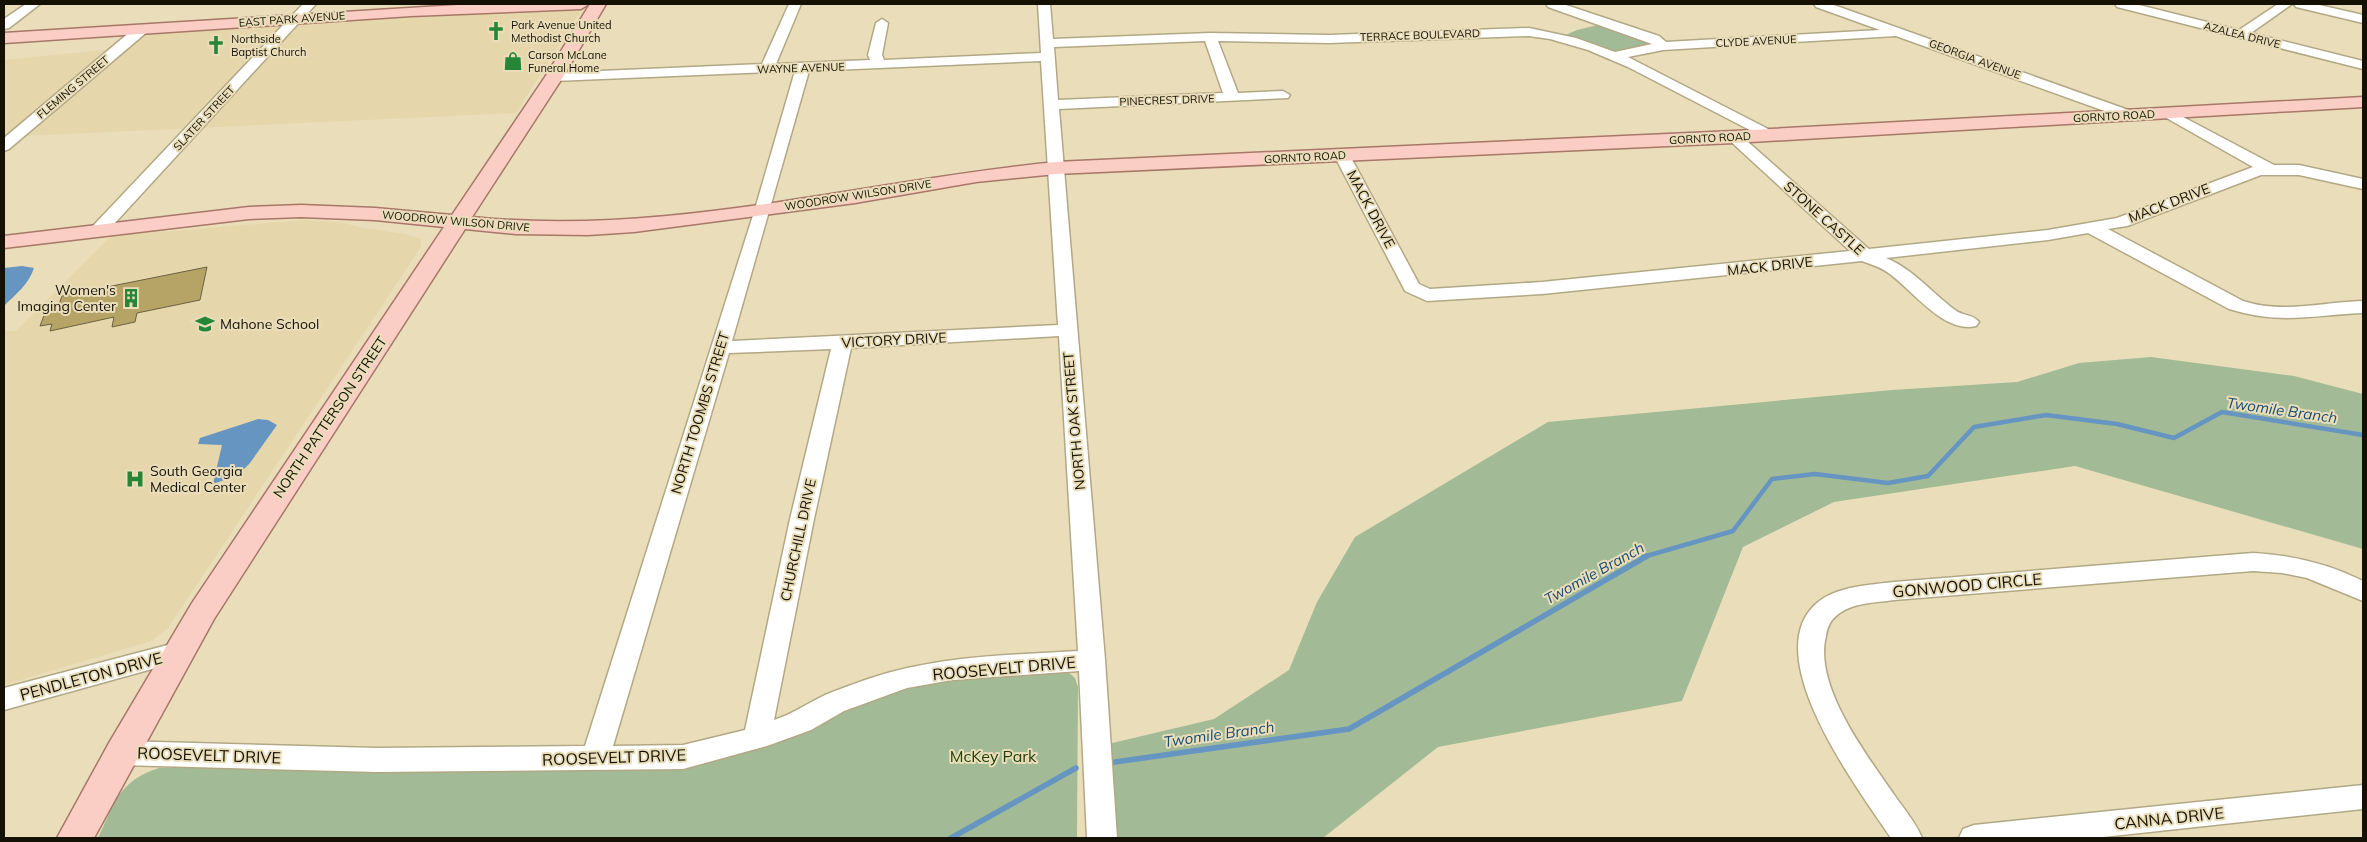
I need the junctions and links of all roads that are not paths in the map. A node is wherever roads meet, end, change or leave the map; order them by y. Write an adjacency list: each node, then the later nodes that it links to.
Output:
1 (34, 4): 15 (street)
2 (310, 4): 12 (street, SLATER STREET)
3 (581, 4): 12 (main road, EAST PARK AVENUE)
4 (598, 4): 28 (main road, NORTH PATTERSON STREET)
5 (796, 4): 27 (street)
6 (1044, 4): 22 (street, NORTH OAK STREET)
7 (1552, 4): 21 (street)
8 (1820, 4): 17 (street, GEORGIA AVENUE)
9 (2121, 4): 18 (street, AZALEA DRIVE)
10 (2286, 4): 18 (street)
11 (2300, 4): 13 (street)
12 (298, 19): 16 (main road, EAST PARK AVENUE); 47 (street, SLATER STREET)
13 (2363, 19)
14 (882, 23): 24 (street)
15 (4, 25)
16 (142, 29): 20 (main road, EAST PARK AVENUE); 37 (street, FLEMING STREET)
17 (1900, 32): 21 (street, CLYDE AVENUE); 34 (street, GEORGIA AVENUE)
18 (2241, 34): 25 (street, AZALEA DRIVE)
19 (1210, 37): 22 (street, TERRACE BOULEVARD); 23 (street, TERRACE BOULEVARD); 30 (street)
20 (4, 38)
21 (1663, 46): 23 (street, CLYDE AVENUE)
22 (1047, 50): 24 (street, WAYNE AVENUE); 32 (street, NORTH OAK STREET)
23 (1613, 56): 35 (street, TERRACE BOULEVARD)
24 (879, 65): 26 (street, WAYNE AVENUE)
25 (2363, 65)
26 (803, 67): 27 (street, WAYNE AVENUE); 43 (street, NORTH TOOMBS STREET)
27 (767, 69): 28 (street, WAYNE AVENUE)
28 (554, 77): 42 (main road, NORTH PATTERSON STREET)
29 (1283, 94): 30 (street, PINECREST DRIVE)
30 (1232, 97): 32 (street, PINECREST DRIVE)
31 (2363, 102): 33 (main road, GORNTO ROAD)
32 (1051, 105): 39 (street, NORTH OAK STREET)
33 (2168, 113): 34 (main road, GORNTO ROAD); 40 (street)
34 (2129, 115): 35 (main road, GORNTO ROAD)
35 (1769, 135): 36 (main road, GORNTO ROAD)
36 (1734, 137): 38 (main road, GORNTO ROAD); 49 (street, STONE CASTLE)
37 (4, 146)
38 (1342, 155): 39 (main road, GORNTO ROAD); 49 (street, MACK DRIVE)
39 (1056, 168): 43 (main road, WOODROW WILSON DRIVE); 52 (street, NORTH OAK STREET)
40 (2269, 170): 41 (street); 46 (street, MACK DRIVE)
41 (2363, 184)
42 (480, 190): 44 (main road); 45 (main road, NORTH PATTERSON STREET)
43 (764, 209): 45 (main road, WOODROW WILSON DRIVE); 54 (street, NORTH TOOMBS STREET)
44 (402, 217): 45 (main road, WOODROW WILSON DRIVE); 47 (main road, WOODROW WILSON DRIVE)
45 (458, 224): 56 (main road, NORTH PATTERSON STREET)
46 (2092, 228): 49 (street, MACK DRIVE); 50 (street)
47 (97, 232): 48 (main road, WOODROW WILSON DRIVE)
48 (4, 242)
49 (1866, 256): 51 (street, STONE CASTLE)
50 (2363, 307)
51 (1969, 322)
52 (1067, 330): 53 (street, VICTORY DRIVE); 57 (street, NORTH OAK STREET)
53 (842, 343): 54 (street, VICTORY DRIVE); 59 (street, CHURCHILL DRIVE)
54 (720, 347): 61 (street, NORTH TOOMBS STREET)
55 (2363, 592): 65 (street, GONWOOD CIRCLE)
56 (179, 652): 58 (street, PENDLETON DRIVE); 60 (main road, NORTH PATTERSON STREET)
57 (1092, 660): 59 (street, ROOSEVELT DRIVE); 64 (street, NORTH OAK STREET)
58 (4, 699)
59 (757, 738): 61 (street, ROOSEVELT DRIVE)
60 (121, 753): 61 (street, ROOSEVELT DRIVE); 63 (main road, NORTH PATTERSON STREET)
61 (595, 759)
62 (2363, 797): 66 (street, CANNA DRIVE)
63 (75, 838)
64 (1102, 838)
65 (1908, 838)
66 (1974, 838)

